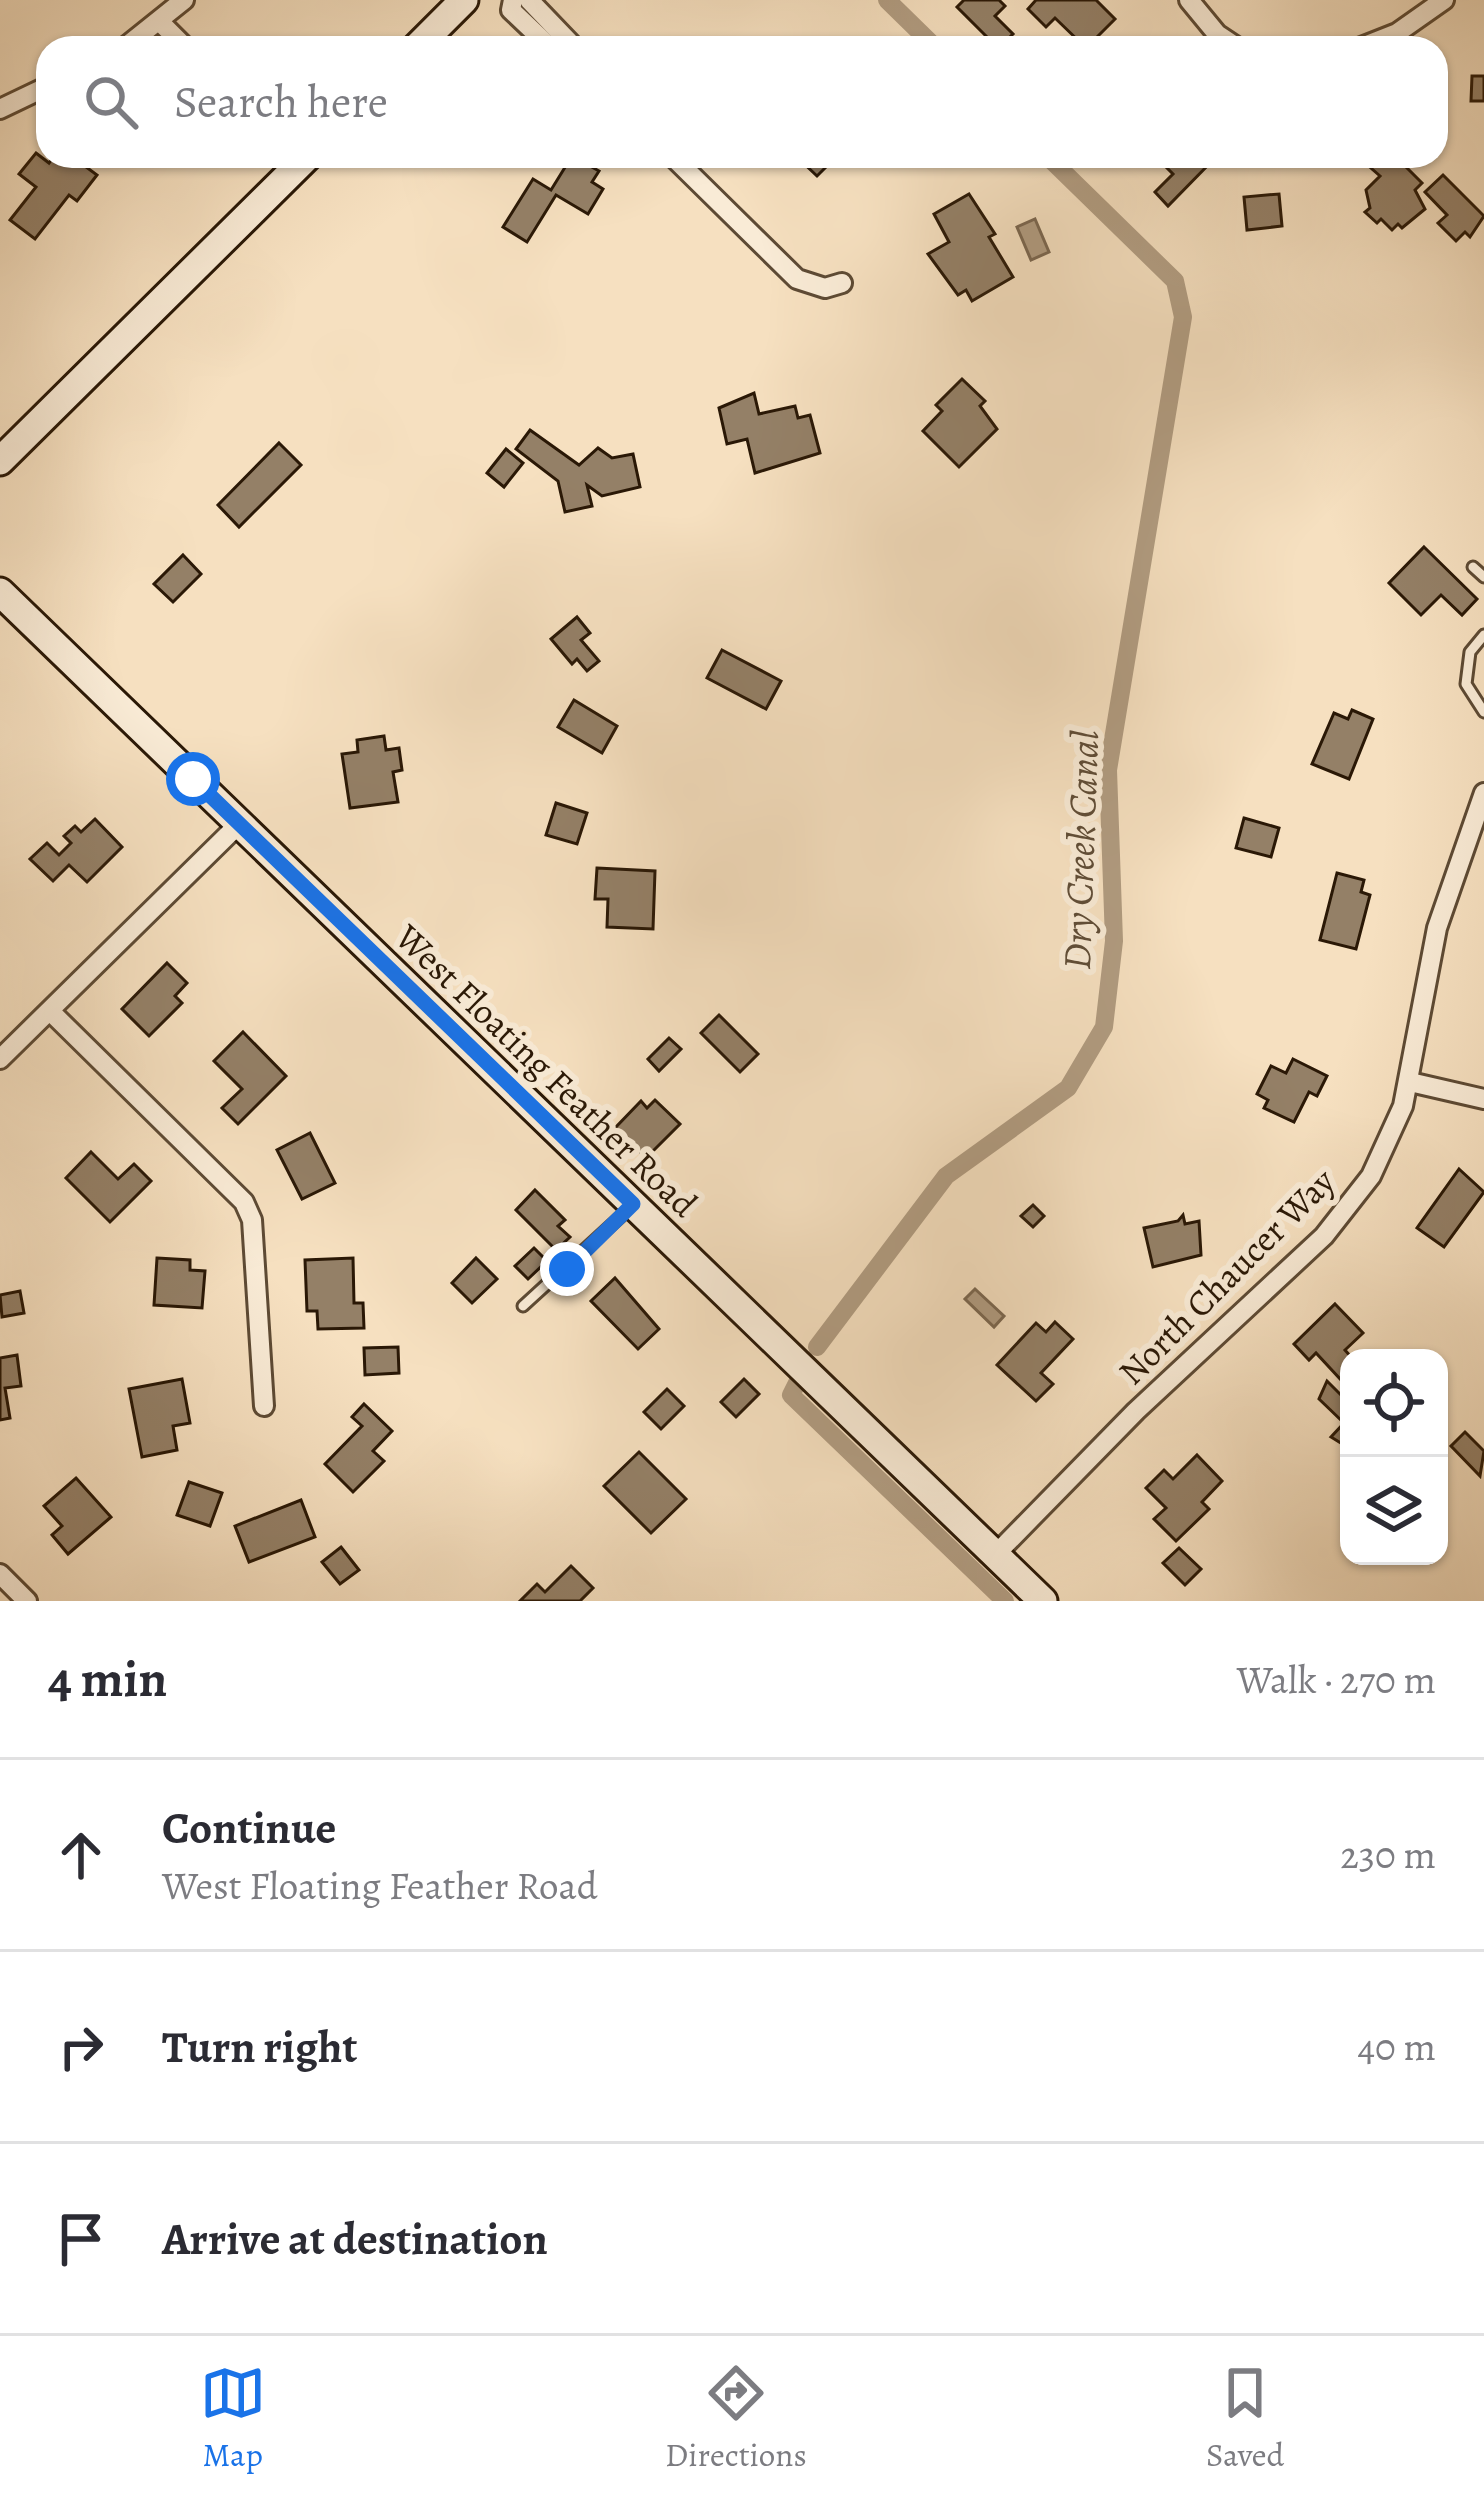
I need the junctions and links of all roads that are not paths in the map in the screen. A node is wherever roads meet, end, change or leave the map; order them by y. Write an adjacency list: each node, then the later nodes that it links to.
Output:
1 (184, 0): 7 (street)
2 (464, 0): 10 (main road)
3 (513, 0): 11 (street)
4 (529, 0): 12 (street)
5 (1189, 0): 13 (street)
6 (1444, 0): 14 (street)
7 (161, 23): 8 (street); 9 (street)
8 (142, 36)
9 (174, 36)
10 (428, 36)
11 (539, 36)
12 (564, 36)
13 (1220, 36)
14 (1389, 36)
15 (36, 92): 16 (street)
16 (0, 109)
17 (291, 168): 20 (main road)
18 (684, 168): 19 (street)
19 (842, 283)
20 (0, 461)
21 (1473, 567): 22 (lane)
22 (1484, 577)
23 (0, 592): 27 (main road, West Floating Feather Road)
24 (1484, 635): 25 (lane)
25 (1484, 712)
26 (1484, 793): 30 (street, North Chaucer Way)
27 (239, 824): 28 (street); 32 (main road, West Floating Feather Road)
28 (51, 1012): 29 (street); 34 (street)
29 (0, 1059)
30 (1410, 1082): 31 (street); 35 (street, North Chaucer Way)
31 (1484, 1099)
32 (633, 1204): 33 (lane); 35 (main road, West Floating Feather Road)
33 (523, 1306)
34 (264, 1406)
35 (995, 1555): 38 (main road, West Floating Feather Road)
36 (0, 1574): 37 (street)
37 (27, 1601)
38 (1043, 1601)

